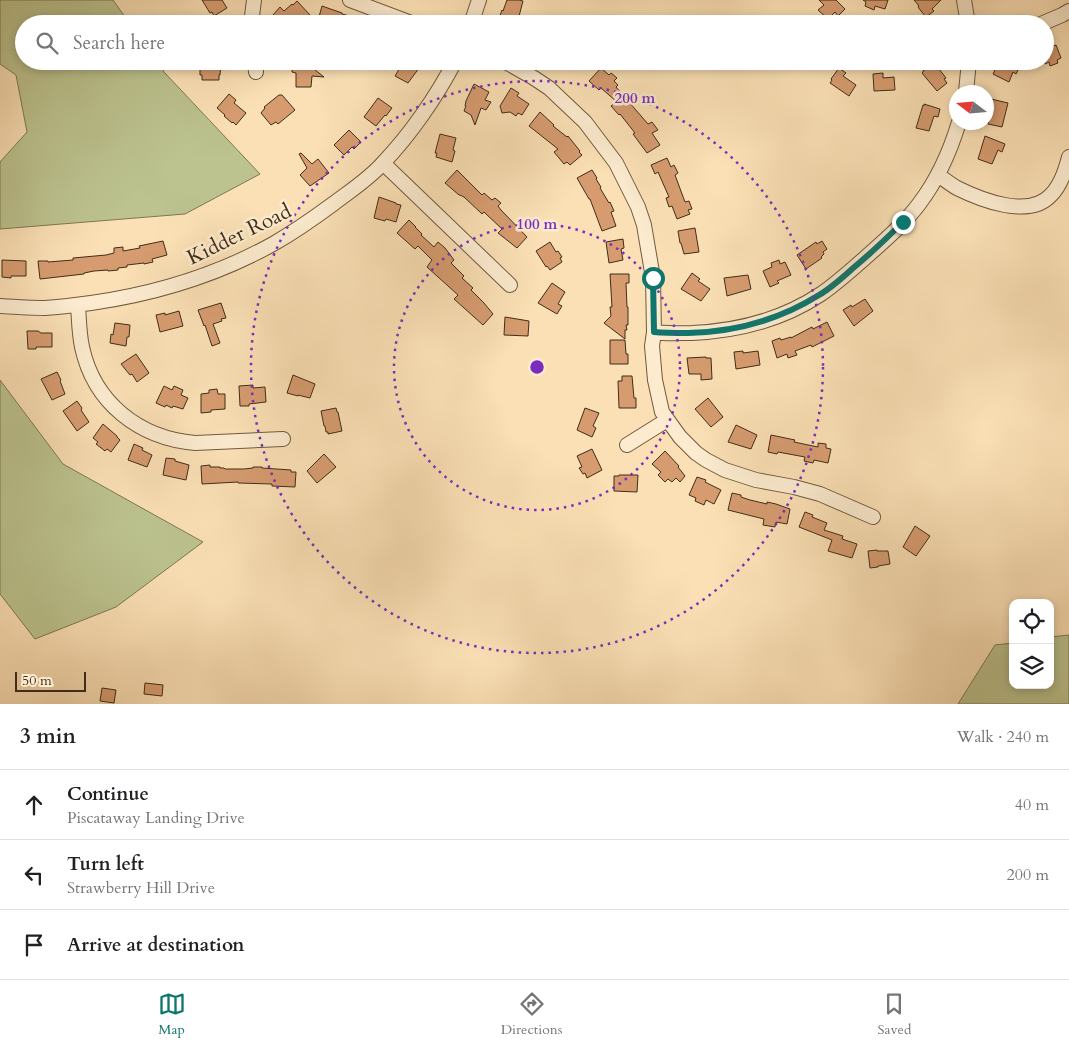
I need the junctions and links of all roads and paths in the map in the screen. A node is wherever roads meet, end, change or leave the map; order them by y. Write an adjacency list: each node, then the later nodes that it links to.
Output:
1 (254, 0): 6 (street)
2 (350, 0): 7 (street)
3 (479, 0): 8 (street)
4 (964, 0): 9 (street)
5 (1069, 11): 10 (street)
6 (251, 15)
7 (390, 15)
8 (475, 15)
9 (966, 15)
10 (1054, 19)
11 (450, 70): 17 (street, Kidder Road)
12 (520, 70): 22 (street)
13 (968, 70): 14 (street)
14 (967, 85)
15 (956, 130): 18 (street)
16 (1069, 157): 18 (street)
17 (383, 163): 19 (street); 20 (street, Kidder Road)
18 (938, 175): 22 (street)
19 (510, 285)
20 (78, 305): 21 (street, Kidder Road); 24 (street)
21 (0, 306)
22 (654, 332): 23 (street)
23 (667, 420): 25 (street); 26 (street)
24 (283, 439)
25 (627, 445)
26 (873, 516)

